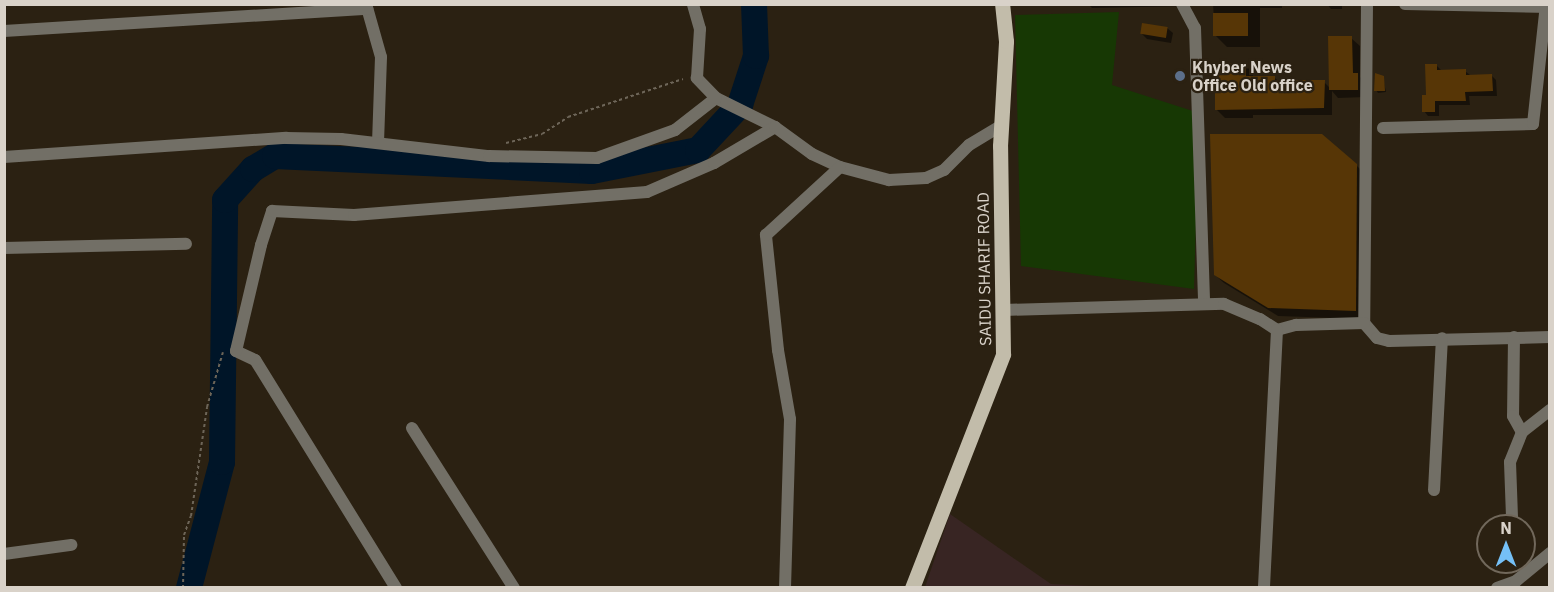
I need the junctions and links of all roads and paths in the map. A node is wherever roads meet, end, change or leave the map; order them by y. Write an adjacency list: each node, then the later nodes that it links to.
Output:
1 (693, 4): 9 (street)
2 (1002, 4): 11 (main road, SAIDU SHARIF ROAD)
3 (1182, 4): 20 (street)
4 (1367, 4): 22 (street)
5 (1405, 4): 6 (street)
6 (1547, 6): 13 (street)
7 (366, 7): 8 (street); 14 (street)
8 (4, 31)
9 (697, 78): 10 (street); 15 (path)
10 (716, 99): 12 (street); 14 (street)
11 (1001, 126): 17 (street); 21 (main road, SAIDU SHARIF ROAD)
12 (774, 127): 17 (street); 27 (street)
13 (1383, 128)
14 (378, 143): 16 (street)
15 (499, 145)
16 (4, 158)
17 (840, 167): 39 (street)
18 (186, 244): 19 (street)
19 (4, 249)
20 (1204, 303): 21 (street); 23 (street)
21 (1004, 310): 40 (main road, SAIDU SHARIF ROAD)
22 (1364, 323): 23 (street); 26 (street)
23 (1276, 330): 41 (street)
24 (1514, 337): 25 (street); 26 (street); 30 (street)
25 (1550, 337)
26 (1442, 338): 31 (street)
27 (236, 344): 36 (path); 37 (street)
28 (1550, 410): 30 (street)
29 (412, 428): 38 (street)
30 (1522, 432): 32 (street)
31 (1434, 490)
32 (1512, 514)
33 (71, 545): 35 (street)
34 (1550, 553): 42 (street)
35 (4, 554)
36 (183, 588)
37 (396, 588)
38 (513, 588)
39 (785, 588)
40 (912, 588)
41 (1264, 588)
42 (1497, 588)

